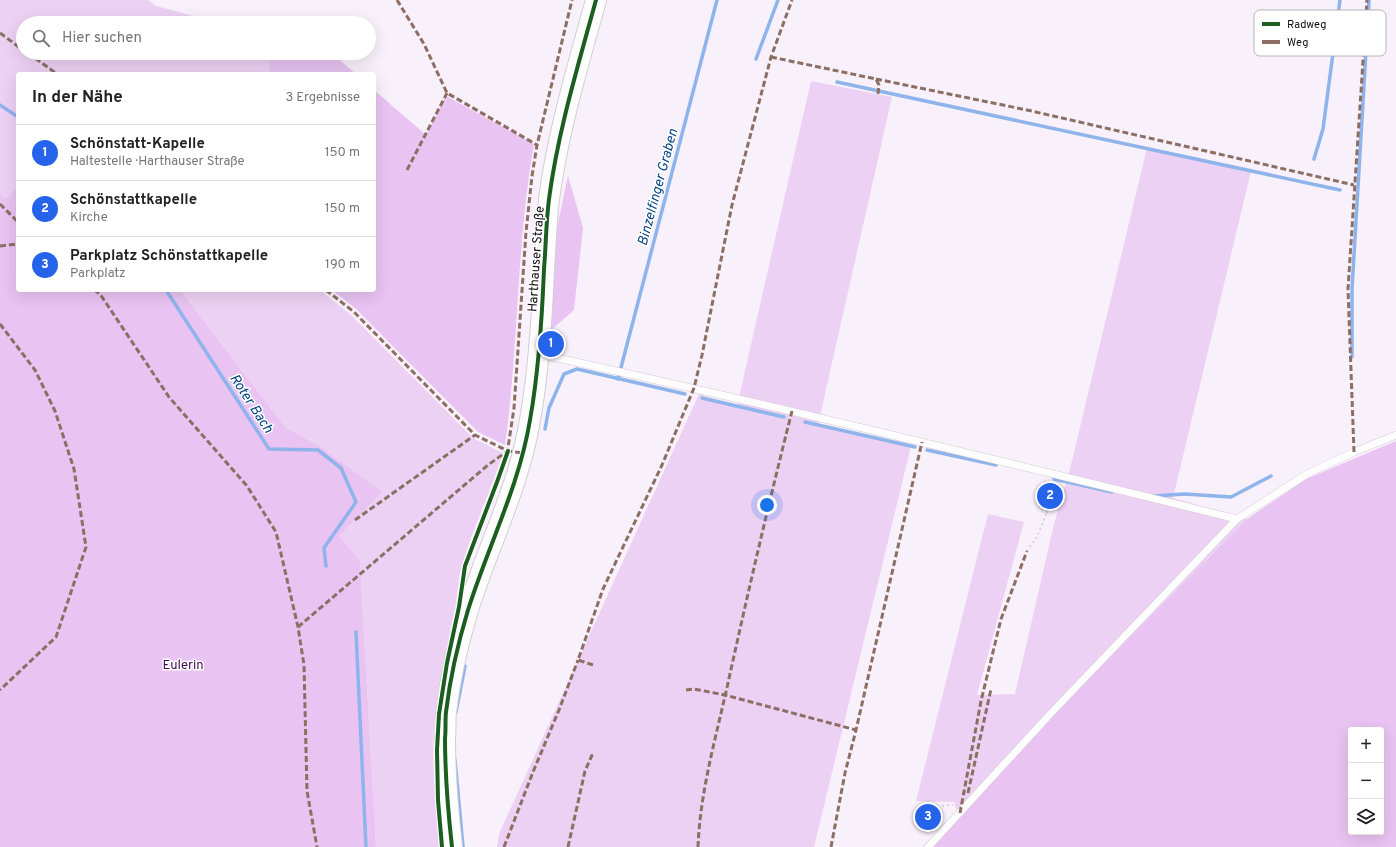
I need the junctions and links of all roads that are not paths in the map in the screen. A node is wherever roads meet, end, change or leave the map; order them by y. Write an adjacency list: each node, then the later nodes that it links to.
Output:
1 (596, 0): 2 (street, Harthauser Straße)
2 (539, 354): 4 (lane); 5 (street, Harthauser Straße)
3 (1396, 436): 4 (lane)
4 (1237, 519): 6 (lane)
5 (452, 847)
6 (928, 847)

